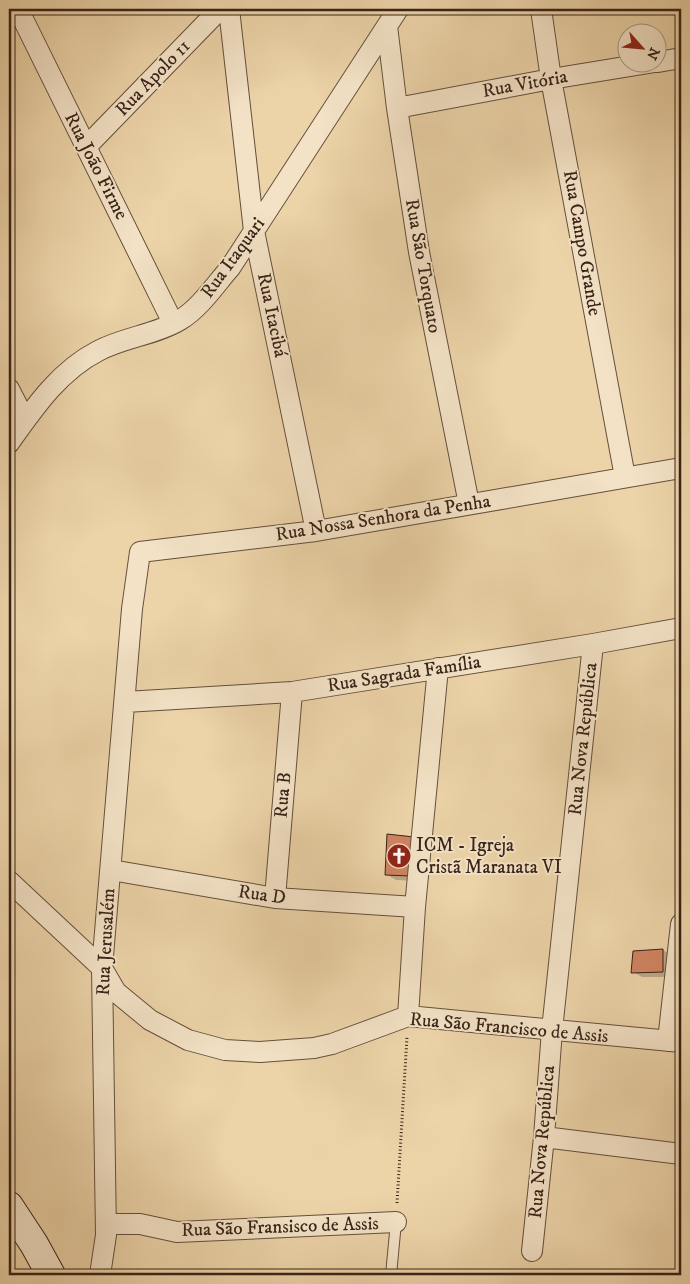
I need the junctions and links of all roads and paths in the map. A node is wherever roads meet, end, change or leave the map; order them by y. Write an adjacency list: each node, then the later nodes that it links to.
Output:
1 (18, 9): 12 (street, Rua João Firme)
2 (220, 9): 12 (street, Rua Apolo 11)
3 (229, 9): 13 (street, Rua Itacibá)
4 (398, 9): 6 (street, Rua Itaquari)
5 (542, 9): 10 (street, Rua Campo Grande)
6 (387, 26): 11 (street, Rua São Torquato); 13 (street, Rua Itaquari)
7 (681, 58): 8 (street, Rua Vitória)
8 (668, 60)
9 (618, 68): 10 (street, Rua Vitória)
10 (552, 79): 11 (street, Rua Vitória); 19 (street, Rua Campo Grande)
11 (396, 108): 20 (street, Rua São Torquato)
12 (86, 147): 14 (street, Rua João Firme)
13 (254, 231): 14 (street, Rua Itaquari); 21 (street, Rua Itacibá)
14 (173, 323): 16 (street, Rua Itaquari)
15 (9, 390): 16 (street)
16 (25, 420): 17 (street, Rua Itaquari)
17 (9, 443)
18 (681, 468): 19 (street, Rua Nossa Senhora da Penha)
19 (625, 477): 20 (street, Rua Nossa Senhora da Penha)
20 (469, 504): 21 (street, Rua Nossa Senhora da Penha)
21 (316, 531): 22 (street, Rua Nossa Senhora da Penha)
22 (132, 608): 27 (street, Rua Jerusalém)
23 (681, 628): 24 (street, Rua Sagrada Família)
24 (593, 644): 25 (street, Rua Sagrada Família); 35 (street, Rua Nova República)
25 (438, 668): 26 (street, Rua Sagrada Família); 31 (street)
26 (292, 692): 27 (street, Rua Sagrada Família); 30 (street, Rua B)
27 (125, 702): 28 (street, Rua Jerusalém)
28 (110, 870): 30 (street, Rua D); 33 (street, Rua Jerusalém)
29 (9, 882): 33 (street, Rua São Francisco de Assis)
30 (275, 898): 31 (street, Rua D)
31 (415, 907): 34 (street)
32 (681, 924): 36 (street)
33 (102, 968): 34 (street, Rua São Francisco de Assis); 41 (street, Rua Jerusalém)
34 (408, 1016): 35 (street, Rua São Francisco de Assis); 40 (path)
35 (552, 1030): 36 (street, Rua São Francisco de Assis); 37 (street, Rua Nova República)
36 (675, 1041)
37 (544, 1137): 38 (street); 42 (street, Rua Nova República)
38 (681, 1154)
39 (9, 1206): 43 (street)
40 (396, 1222): 41 (street, Rua São Fransisco de Assis); 45 (lane)
41 (106, 1224): 44 (street, Rua Jerusalém)
42 (532, 1251)
43 (51, 1275)
44 (100, 1275)
45 (391, 1275)

